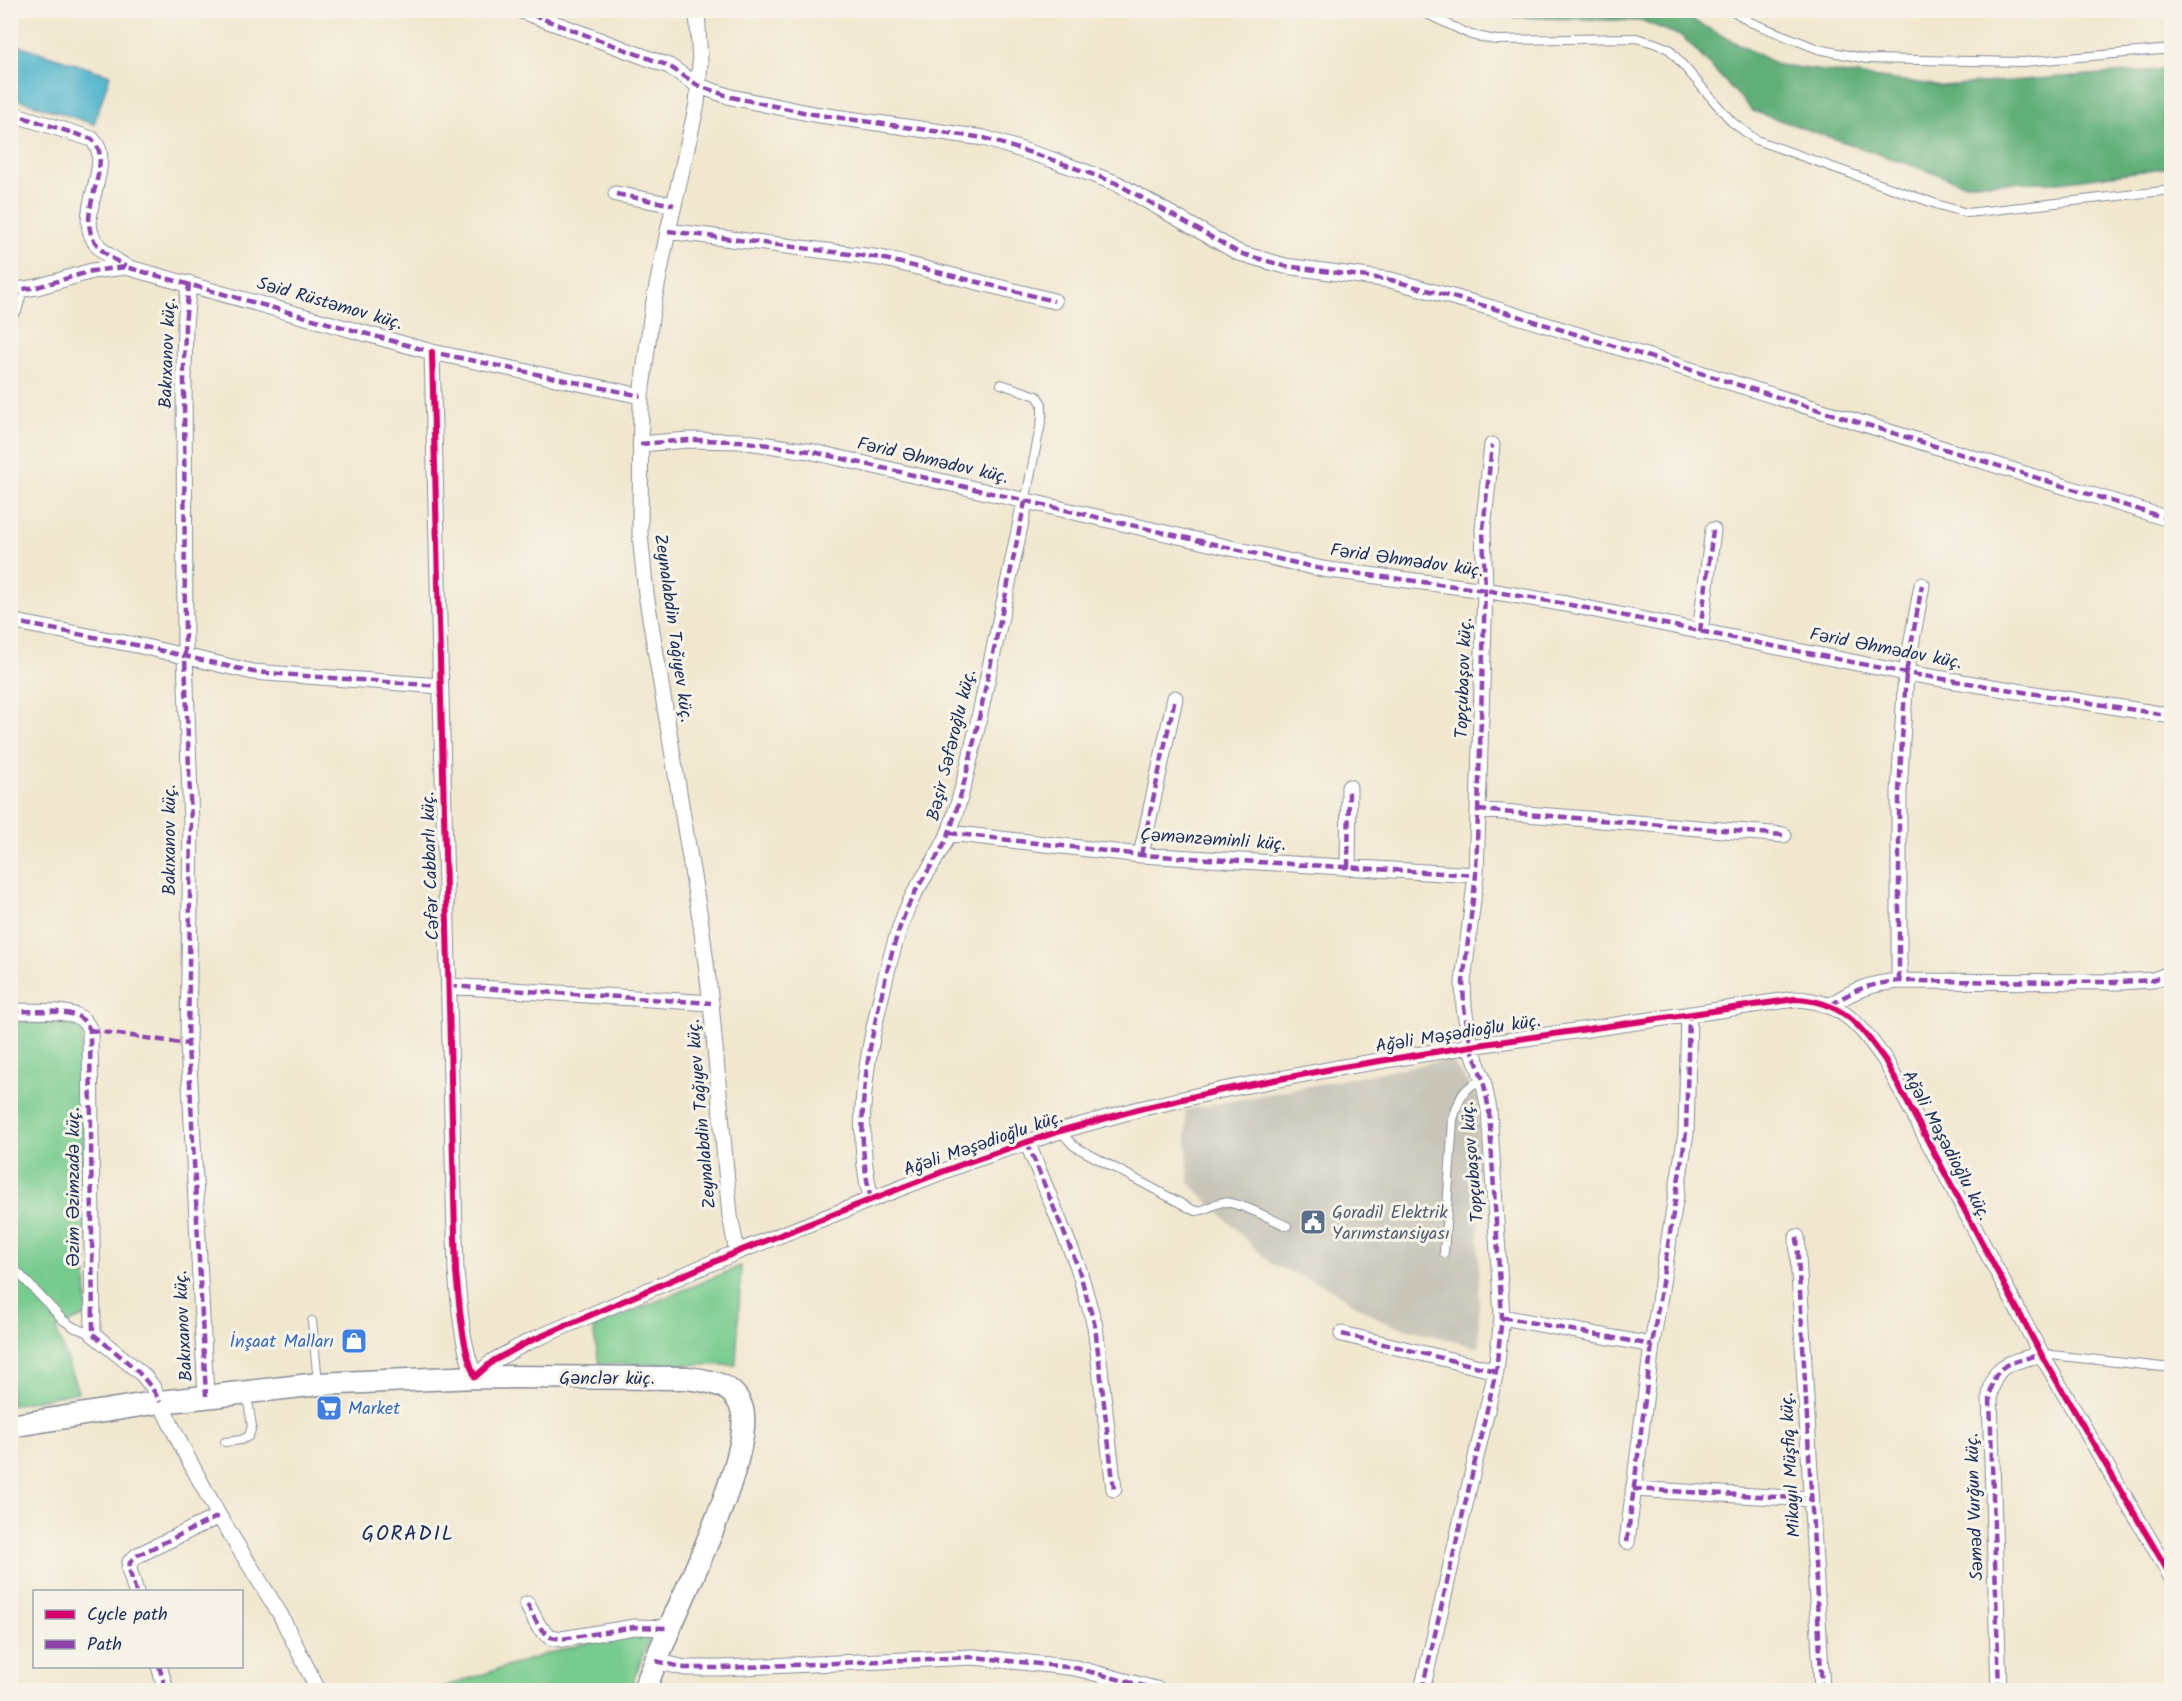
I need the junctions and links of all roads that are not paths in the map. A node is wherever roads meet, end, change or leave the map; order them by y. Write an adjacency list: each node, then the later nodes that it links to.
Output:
1 (519, 10): 6 (street)
2 (697, 10): 6 (street, Zeynalabdin Tağıyev küç.)
3 (1418, 10): 8 (lane)
4 (1732, 10): 5 (lane)
5 (2172, 49)
6 (699, 86): 10 (street, Zeynalabdin Tağıyev küç.); 23 (street)
7 (10, 112): 12 (street)
8 (2172, 190)
9 (616, 194): 10 (street)
10 (674, 205): 11 (street, Zeynalabdin Tağıyev küç.)
11 (668, 231): 15 (street); 19 (street, Zeynalabdin Tağıyev küç.)
12 (126, 267): 13 (street, Səid Rüstəmov küç.); 14 (street, Səid Rüstəmov küç.)
13 (189, 284): 17 (street, Səid Rüstəmov küç.); 29 (street, Bakıxanov küç.)
14 (15, 291): 16 (street)
15 (1054, 301)
16 (10, 313)
17 (432, 352): 19 (street, Səid Rüstəmov küç.); 31 (street, Cəfər Cabbarlı küç.)
18 (1001, 384): 22 (lane)
19 (641, 396): 20 (street, Zeynalabdin Tağıyev küç.)
20 (640, 444): 22 (street, Fərid Əhmədov küç.); 44 (street, Zeynalabdin Tağıyev küç.)
21 (1492, 445): 26 (street, Topçubaşov küç.)
22 (1025, 502): 26 (street, Fərid Əhmədov küç.); 36 (street, Bəşir Səfəroğlu küç.)
23 (2172, 520)
24 (1713, 530): 28 (street)
25 (1922, 585): 30 (street)
26 (1485, 590): 28 (street, Fərid Əhmədov küç.); 35 (street, Topçubaşov küç.)
27 (10, 621): 29 (street)
28 (1700, 632): 30 (street, Fərid Əhmədov küç.)
29 (185, 657): 31 (street); 69 (street, Bakıxanov küç.)
30 (1906, 673): 33 (street, Fərid Əhmədov küç.); 42 (street)
31 (440, 686): 43 (street, Cəfər Cabbarlı küç.)
32 (1175, 698): 38 (street)
33 (2172, 716)
34 (1348, 787): 39 (street)
35 (1478, 810): 37 (street); 40 (street, Topçubaşov küç.)
36 (949, 833): 38 (street, Çəmənzəminli küç.); 52 (street, Bəşir Səfəroğlu küç.)
37 (1784, 835)
38 (1142, 855): 39 (street, Çəmənzəminli küç.)
39 (1348, 868): 40 (street, Çəmənzəminli küç.)
40 (1476, 875): 48 (street, Topçubaşov küç.)
41 (2172, 973): 42 (street)
42 (1899, 981): 45 (street)
43 (449, 986): 44 (street); 66 (street, Cəfər Cabbarlı küç.)
44 (711, 1004): 55 (street, Zeynalabdin Tağıyev küç.)
45 (1831, 1005): 47 (street, Ağəli Məşədioğlu küç.); 63 (street, Ağəli Məşədioğlu küç.)
46 (10, 1011): 60 (street, Əzim Əzimzadə küç.)
47 (1689, 1014): 48 (street, Ağəli Məşədioğlu küç.); 62 (street)
48 (1471, 1046): 49 (street, Topçubaşov küç.); 50 (street, Ağəli Məşədioğlu küç.)
49 (1483, 1080): 56 (lane); 58 (street, Topçubaşov küç.)
50 (1060, 1131): 51 (street, Ağəli Məşədioğlu küç.); 53 (lane)
51 (1027, 1142): 52 (street, Ağəli Məşədioğlu küç.); 74 (street)
52 (870, 1199): 55 (street, Ağəli Məşədioğlu küç.)
53 (1287, 1226)
54 (1797, 1237): 75 (street, Mikayıl Müşfiq küç.)
55 (737, 1252): 66 (street, Ağəli Məşədioğlu küç.)
56 (1444, 1253)
57 (10, 1264): 60 (lane)
58 (1502, 1317): 62 (street); 65 (street, Topçubaşov küç.)
59 (312, 1321): 67 (lane)
60 (93, 1334): 70 (street)
61 (1342, 1334): 65 (street)
62 (1652, 1345): 73 (street)
63 (2041, 1354): 64 (lane); 78 (street, Ağəli Məşədioğlu küç.); 90 (street, Səməd Vurğun küç.)
64 (2172, 1368)
65 (1496, 1371): 88 (street, Topçubaşov küç.)
66 (475, 1377): 67 (street, Gənclər küç.); 81 (street, Gənclər küç.)
67 (319, 1384): 68 (street, Gənclər küç.)
68 (246, 1391): 69 (street, Gənclər küç.); 72 (lane)
69 (206, 1396): 70 (street, Gənclər küç.)
70 (160, 1402): 71 (street, Gənclər küç.); 76 (street)
71 (10, 1426)
72 (225, 1442)
73 (1633, 1488): 75 (street); 77 (street)
74 (1114, 1489)
75 (1811, 1499): 89 (street, Mikayıl Müşfiq küç.)
76 (219, 1516): 79 (street); 85 (street)
77 (1627, 1542)
78 (2172, 1578)
79 (135, 1590)
80 (526, 1604): 81 (street)
81 (669, 1628): 82 (street, Gənclər küç.)
82 (656, 1662): 86 (street, Gənclər küç.); 87 (street)
83 (160, 1668): 84 (street)
84 (166, 1690)
85 (318, 1690)
86 (644, 1690)
87 (1159, 1690)
88 (1422, 1690)
89 (1822, 1690)
90 (1999, 1690)

